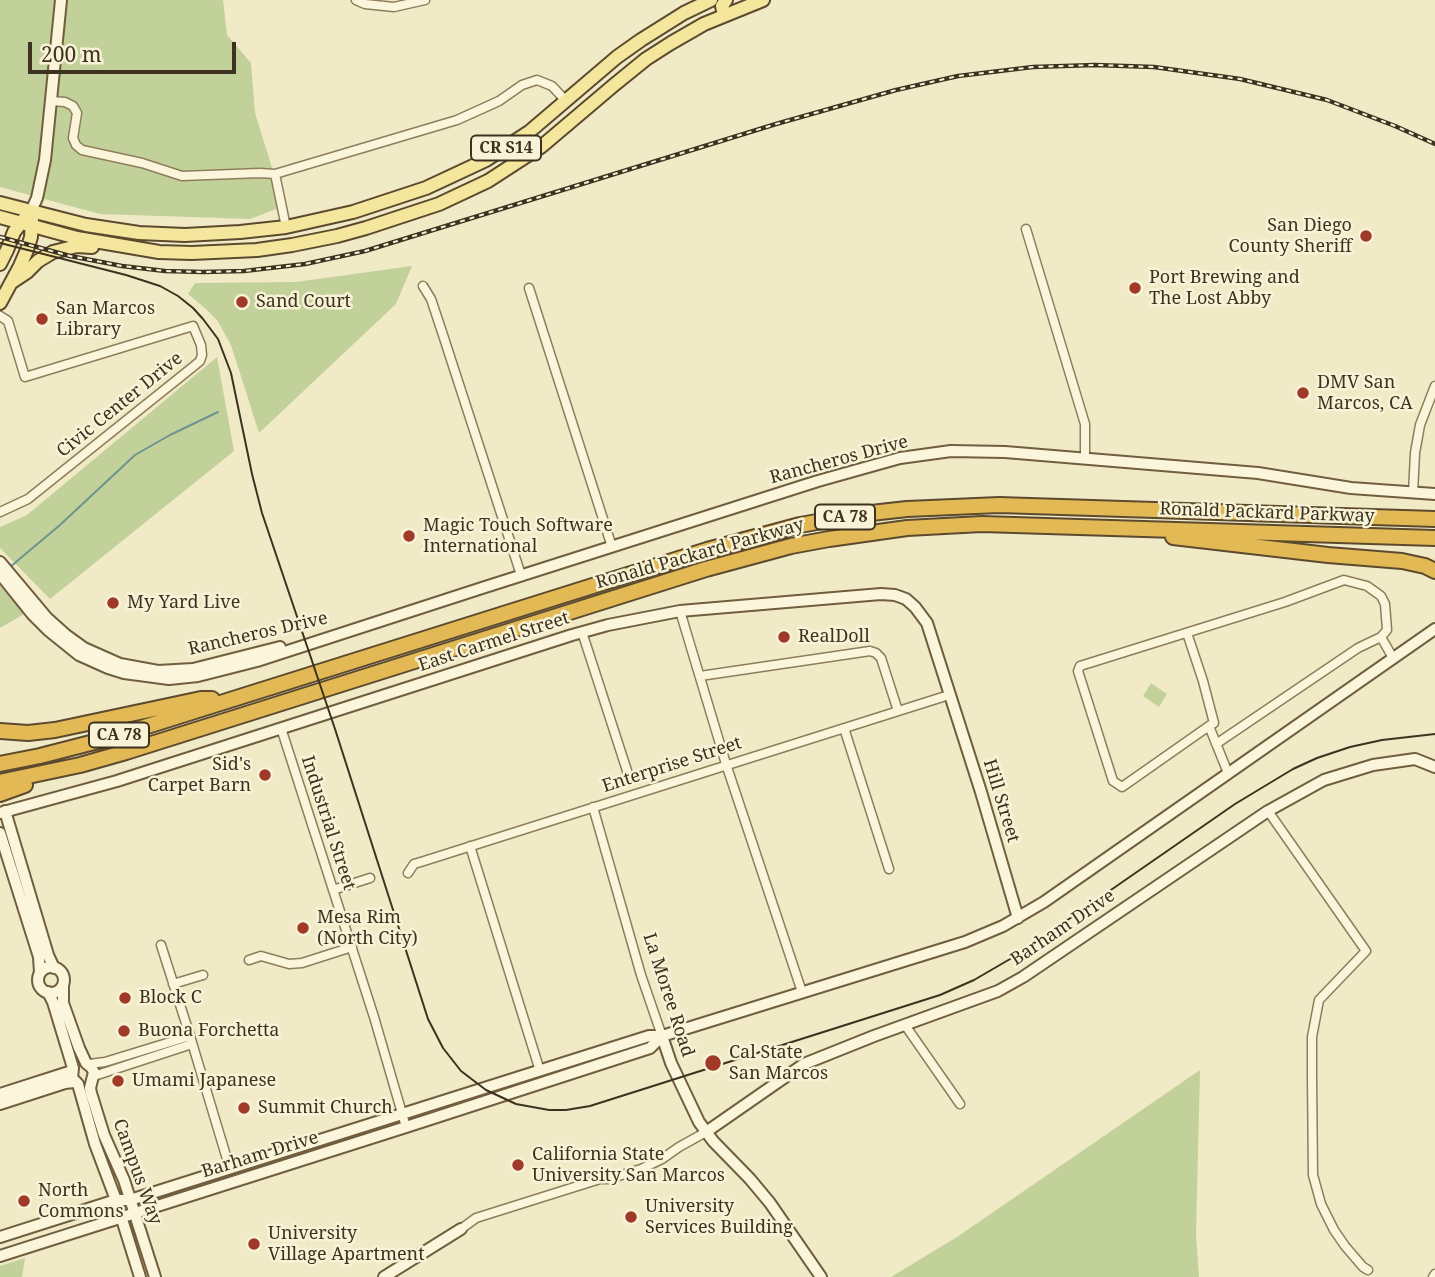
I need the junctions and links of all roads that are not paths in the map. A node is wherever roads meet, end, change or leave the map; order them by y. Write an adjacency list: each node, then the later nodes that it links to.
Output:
1 (61, 0): 11 (main road)
2 (356, 0): 3 (street)
3 (425, 0)
4 (711, 0): 8 (main road, CR S14)
5 (716, 0): 10 (main road)
6 (726, 0): 9 (main road)
7 (763, 0): 9 (main road, CR S14)
8 (696, 3): 12 (main road, CR S14)
9 (724, 15): 10 (main road, CR S14)
10 (704, 24): 13 (main road, CR S14)
11 (51, 101): 14 (street); 16 (main road)
12 (566, 101): 13 (main road); 14 (street); 19 (main road, CR S14)
13 (542, 146): 21 (main road, CR S14)
14 (275, 174): 19 (street)
15 (0, 203): 16 (main road, CR S14)
16 (31, 211): 18 (main road); 19 (main road, CR S14)
17 (0, 217): 18 (main road, CR S14)
18 (26, 225): 21 (main road, CR S14); 22 (main road); 23 (main road)
19 (286, 227)
20 (1026, 229): 29 (street)
21 (159, 252): 23 (main road)
22 (0, 264)
23 (12, 282): 26 (main road)
24 (423, 286): 40 (street)
25 (529, 288): 36 (street)
26 (0, 303)
27 (0, 316): 32 (street, Civic Center Drive)
28 (1435, 386): 30 (street)
29 (1085, 459): 30 (main road, Rancheros Drive); 36 (main road, Rancheros Drive)
30 (1413, 493): 31 (main road, Rancheros Drive)
31 (1435, 494)
32 (0, 512)
33 (1435, 519): 50 (highway, Ronald Packard Parkway / CA 78)
34 (1126, 527): 35 (highway, Ronald Packard Parkway / CA 78); 38 (highway); 59 (highway, Ronald Packard Parkway / CA 78)
35 (1435, 538)
36 (612, 547): 40 (main road, Rancheros Drive)
37 (0, 562): 41 (main road, Rancheros Drive)
38 (1435, 571)
39 (0, 574): 41 (main road, Rancheros Drive)
40 (522, 575): 41 (main road, Rancheros Drive)
41 (31, 606)
42 (680, 611): 44 (main road, East Carmel Street); 48 (street); 49 (main road, East Carmel Street)
43 (1435, 629): 47 (main road, Barham Drive)
44 (582, 632): 53 (main road, East Carmel Street); 62 (street)
45 (1187, 633): 46 (street); 52 (street); 52 (street)
46 (1381, 637): 47 (street); 56 (street)
47 (1393, 658): 61 (main road, Barham Drive)
48 (700, 676): 51 (street); 58 (street)
49 (949, 695): 51 (street, Enterprise Street); 74 (main road, Hill Street)
50 (235, 698): 55 (highway); 57 (highway, Ronald Packard Parkway / CA 78)
51 (898, 711): 54 (street, Enterprise Street)
52 (1209, 726): 56 (street)
53 (281, 728): 67 (main road, East Carmel Street); 73 (street, Industrial Street)
54 (844, 728): 58 (street, Enterprise Street); 70 (street)
55 (0, 731)
56 (1216, 744): 61 (street)
57 (0, 764)
58 (726, 764): 65 (street, Enterprise Street); 85 (street)
59 (80, 765): 63 (highway, Ronald Packard Parkway / CA 78); 64 (highway)
60 (1435, 767): 66 (main road, Barham Drive)
61 (1228, 773): 74 (main road, Barham Drive)
62 (630, 780)
63 (0, 782)
64 (0, 794)
65 (593, 807): 69 (street, Enterprise Street); 87 (street, La Moree Road)
66 (1268, 811): 86 (main road, Barham Drive); 107 (street)
67 (2, 812): 75 (main road, Campus Way)
68 (0, 833): 75 (main road, Campus Way)
69 (470, 846): 71 (street, Enterprise Street); 90 (street)
70 (889, 869)
71 (408, 873)
72 (370, 878): 73 (street)
73 (333, 890): 77 (street, Industrial Street)
74 (1018, 918): 85 (main road, Barham Drive)
75 (39, 925): 79 (main road, Campus Way); 80 (main road, Campus Way)
76 (161, 946): 82 (street)
77 (352, 947): 78 (street); 96 (street, Industrial Street)
78 (249, 960)
79 (54, 968): 80 (main road); 83 (main road, Campus Way)
80 (40, 973): 84 (main road, Campus Way)
81 (203, 975): 82 (street)
82 (173, 984): 88 (street)
83 (63, 985): 84 (main road); 89 (main road, Campus Way)
84 (48, 992): 91 (main road, Campus Way)
85 (803, 992): 87 (main road, Barham Drive)
86 (905, 1025): 95 (street); 98 (main road, Barham Drive)
87 (662, 1036): 90 (main road, Barham Drive); 97 (main road, Barham Drive); 98 (main road, La Moree Road)
88 (191, 1040): 89 (street); 92 (street); 99 (street)
89 (87, 1064): 91 (main road); 92 (main road, Campus Way)
90 (540, 1071): 96 (main road, Barham Drive)
91 (74, 1076): 92 (main road); 93 (main road); 94 (main road); 100 (main road, Campus Way)
92 (93, 1078): 101 (main road, Campus Way)
93 (0, 1094)
94 (0, 1104)
95 (960, 1104)
96 (402, 1114): 97 (street, Industrial Street); 99 (main road, Barham Drive)
97 (406, 1128): 102 (main road, Barham Drive)
98 (706, 1132): 104 (street); 111 (main road, La Moree Road)
99 (226, 1170): 101 (main road, Barham Drive)
100 (116, 1200): 101 (main road, Barham Drive); 103 (main road, Campus Way); 105 (main road)
101 (131, 1200): 102 (main road, Campus Way)
102 (135, 1213): 103 (main road, Barham Drive); 109 (main road, Campus Way)
103 (121, 1217): 106 (main road); 108 (main road, Campus Way)
104 (461, 1230): 110 (main road)
105 (0, 1237)
106 (0, 1256)
107 (1368, 1270)
108 (140, 1277)
109 (155, 1277)
110 (384, 1277)
111 (821, 1277)

